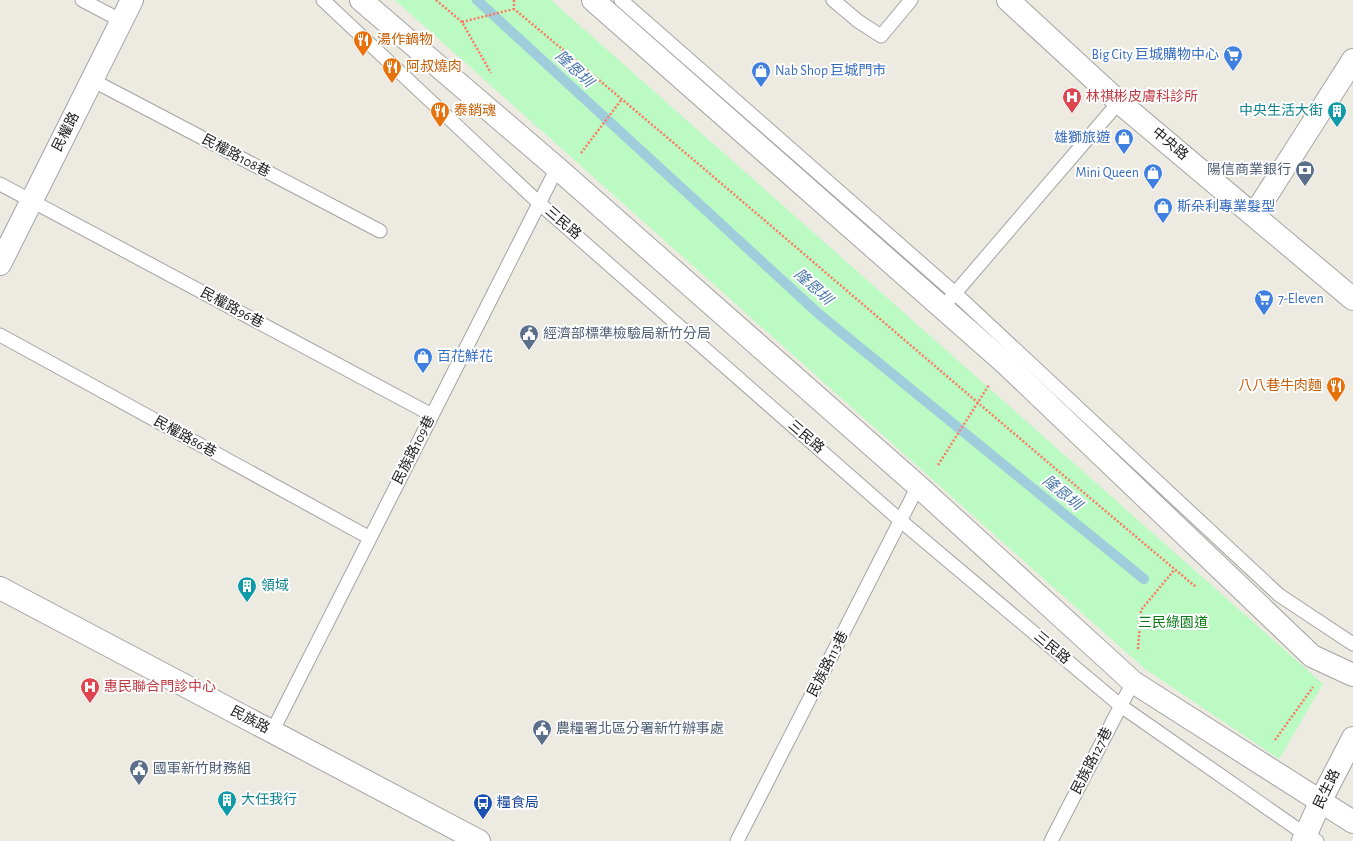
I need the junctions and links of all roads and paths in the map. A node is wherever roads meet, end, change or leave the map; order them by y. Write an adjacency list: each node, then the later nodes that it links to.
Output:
1 (82, 0): 13 (lane)
2 (132, 0): 13 (street, 民權路)
3 (323, 0): 26 (lane, 三民路)
4 (361, 0): 23 (street, 三民路)
5 (436, 0): 14 (path)
6 (514, 0): 12 (path)
7 (593, 0): 11 (street)
8 (834, 0): 9 (lane)
9 (911, 0)
10 (1008, 0): 19 (street, 中央路)
11 (620, 7): 31 (street)
12 (514, 9): 14 (path); 18 (path)
13 (122, 21): 17 (street, 民權路)
14 (462, 22): 16 (path)
15 (1353, 60): 27 (street)
16 (492, 73)
17 (92, 80): 25 (street, 民權路); 28 (lane, 民權路108巷)
18 (622, 99): 21 (path); 33 (path)
19 (1119, 102): 27 (street, 中央路); 31 (lane)
20 (576, 146): 22 (path)
21 (586, 147)
22 (582, 152)
23 (557, 168): 26 (lane, 民族路109巷); 36 (street, 三民路)
24 (0, 184): 25 (lane, 民權路96巷)
25 (32, 200): 29 (street, 民權路); 34 (lane, 民權路96巷)
26 (539, 203): 34 (lane, 民族路109巷); 37 (lane, 三民路)
27 (1254, 215): 30 (street, 中央路)
28 (380, 231)
29 (0, 264)
30 (1353, 299)
31 (949, 301): 39 (street); 43 (lane)
32 (0, 335): 38 (lane, 民權路86巷)
33 (976, 402): 35 (path); 40 (path)
34 (432, 415): 38 (lane, 民族路109巷)
35 (951, 442)
36 (918, 486): 37 (lane, 民族路113巷); 47 (street, 三民路)
37 (901, 521): 49 (lane, 三民路); 57 (lane, 民族路113巷)
38 (370, 538): 50 (lane, 民族路109巷)
39 (1194, 542): 40 (path); 46 (street)
40 (1175, 569): 42 (path); 44 (path)
41 (0, 588): 50 (street, 民族路)
42 (1199, 589)
43 (1353, 644)
44 (1139, 646): 45 (path); 47 (path)
45 (1143, 652)
46 (1353, 675)
47 (1133, 682): 49 (lane, 民族路127巷); 53 (street, 三民路)
48 (1314, 685): 52 (path)
49 (1121, 706): 56 (lane, 三民路); 58 (lane, 民族路127巷)
50 (272, 732): 55 (street, 民族路)
51 (1353, 738): 53 (street, 民生路)
52 (1273, 743)
53 (1321, 800): 54 (street, 三民路); 56 (street, 民生路)
54 (1353, 822)
55 (465, 838)
56 (1309, 839)
57 (737, 841)
58 (1051, 841)

